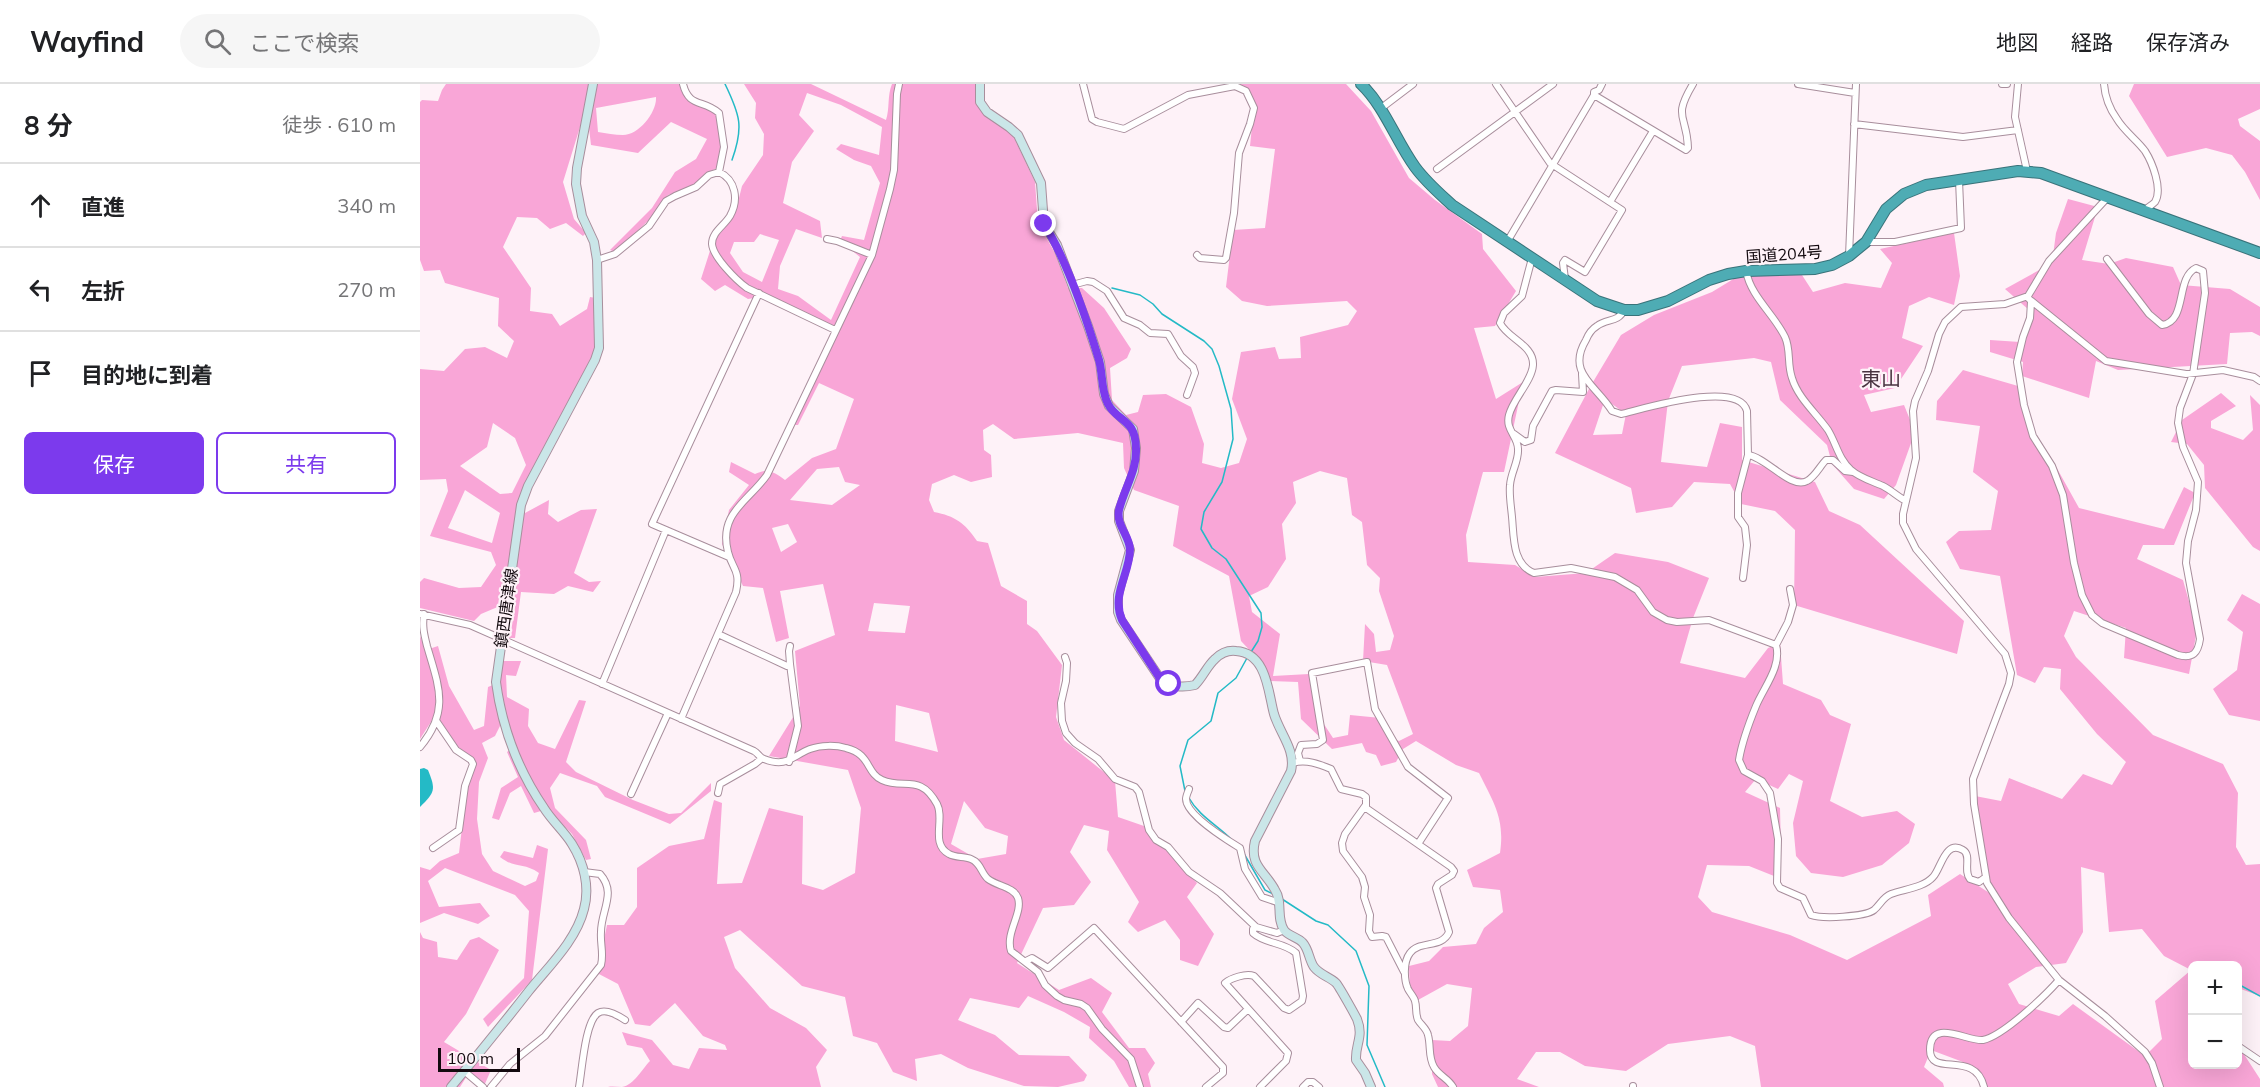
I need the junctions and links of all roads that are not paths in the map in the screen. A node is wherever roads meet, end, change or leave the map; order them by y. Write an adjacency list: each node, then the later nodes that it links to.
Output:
1 (593, 84): 42 (street, 鎮西唐津線)
2 (683, 84): 28 (street)
3 (899, 84): 37 (street)
4 (980, 84): 45 (street)
5 (1083, 84): 38 (street)
6 (1361, 84): 20 (highway, 国道204号)
7 (1413, 84): 20 (street)
8 (1496, 84): 21 (street)
9 (1553, 84): 21 (street)
10 (1602, 84): 19 (street)
11 (1693, 84): 24 (street)
12 (1798, 84): 18 (street)
13 (1856, 84): 18 (street)
14 (2002, 84): 15 (street)
15 (2007, 84)
16 (2018, 84): 23 (street)
17 (2104, 84): 32 (street)
18 (1855, 93): 22 (street)
19 (1594, 95): 24 (street); 25 (street)
20 (1380, 109): 34 (highway, 国道204号)
21 (1515, 112): 25 (street); 26 (street)
22 (1854, 124): 23 (street); 39 (street)
23 (2018, 130): 27 (street)
24 (1653, 132): 31 (street)
25 (1552, 166): 31 (street); 34 (street)
26 (1437, 169)
27 (2027, 171): 29 (highway, 国道204号); 30 (highway, 国道204号)
28 (719, 172): 42 (street); 46 (street)
29 (1959, 180): 35 (highway, 国道204号); 35 (street)
30 (2108, 197): 32 (highway, 国道204号); 47 (street)
31 (1610, 202): 44 (street)
32 (2144, 211): 36 (highway, 国道204号)
33 (827, 239): 37 (street)
34 (1507, 242): 40 (highway, 国道204号)
35 (1866, 242): 39 (highway, 国道204号)
36 (2260, 253)
37 (872, 255): 49 (street)
38 (1197, 255)
39 (1849, 256): 43 (highway, 国道204号)
40 (1532, 258): 44 (highway, 国道204号); 54 (street)
41 (2107, 259): 50 (street)
42 (597, 260): 64 (street, 鎮西唐津線)
43 (1746, 271): 48 (highway, 国道204号); 56 (street)
44 (1564, 280): 48 (highway, 国道204号)
45 (1072, 285): 53 (street); 76 (street)
46 (759, 293): 49 (street); 58 (street)
47 (2029, 299): 50 (street); 50 (street); 57 (street)
48 (1624, 310): 51 (street)
49 (835, 330): 59 (street)
50 (2193, 374): 52 (street)
51 (1582, 375): 54 (street); 55 (street)
52 (2260, 381)
53 (1187, 395)
54 (1511, 432): 65 (street)
55 (1748, 455): 56 (street); 60 (street)
56 (1853, 472): 57 (street)
57 (1906, 501): 84 (street)
58 (666, 530): 59 (street); 69 (street)
59 (729, 557): 63 (street)
60 (1743, 578)
61 (1790, 589): 65 (street)
62 (422, 614): 64 (street); 72 (street)
63 (718, 634): 68 (street); 71 (street)
64 (501, 640): 69 (street); 83 (street, 鎮西唐津線)
65 (1776, 645): 84 (street)
66 (790, 646): 68 (street)
67 (1065, 657): 86 (street)
68 (790, 664): 75 (street)
69 (602, 684): 70 (street)
70 (668, 713): 71 (street); 79 (street)
71 (681, 718): 74 (street)
72 (437, 722): 73 (street); 82 (street)
73 (420, 747)
74 (761, 759): 75 (street); 78 (street)
75 (789, 762): 88 (street)
76 (1297, 762): 80 (street); 81 (street); 85 (street)
77 (1189, 789): 85 (street)
78 (718, 793)
79 (630, 794)
80 (1365, 806): 81 (street); 89 (street)
81 (1418, 844): 89 (street)
82 (433, 848)
83 (584, 872): 96 (street, 鎮西唐津線); 99 (street)
84 (1986, 877): 90 (street)
85 (1280, 903): 87 (street)
86 (1256, 927): 87 (street); 91 (street)
87 (1284, 930): 106 (street)
88 (1026, 961): 93 (street); 101 (street)
89 (1405, 973): 107 (street)
90 (2059, 980): 108 (street); 109 (street)
91 (1247, 1010): 93 (street); 103 (street)
92 (625, 1020): 100 (street)
93 (1181, 1022): 102 (street)
94 (2242, 1049): 95 (street)
95 (2260, 1061)
96 (464, 1071): 97 (street, 鎮西唐津線); 98 (street)
97 (451, 1087)
98 (483, 1087)
99 (491, 1087)
100 (579, 1087)
101 (1140, 1087)
102 (1206, 1087)
103 (1260, 1087)
104 (1303, 1087): 105 (street)
105 (1319, 1087)
106 (1371, 1087)
107 (1453, 1087)
108 (1984, 1087)
109 (2160, 1087)

